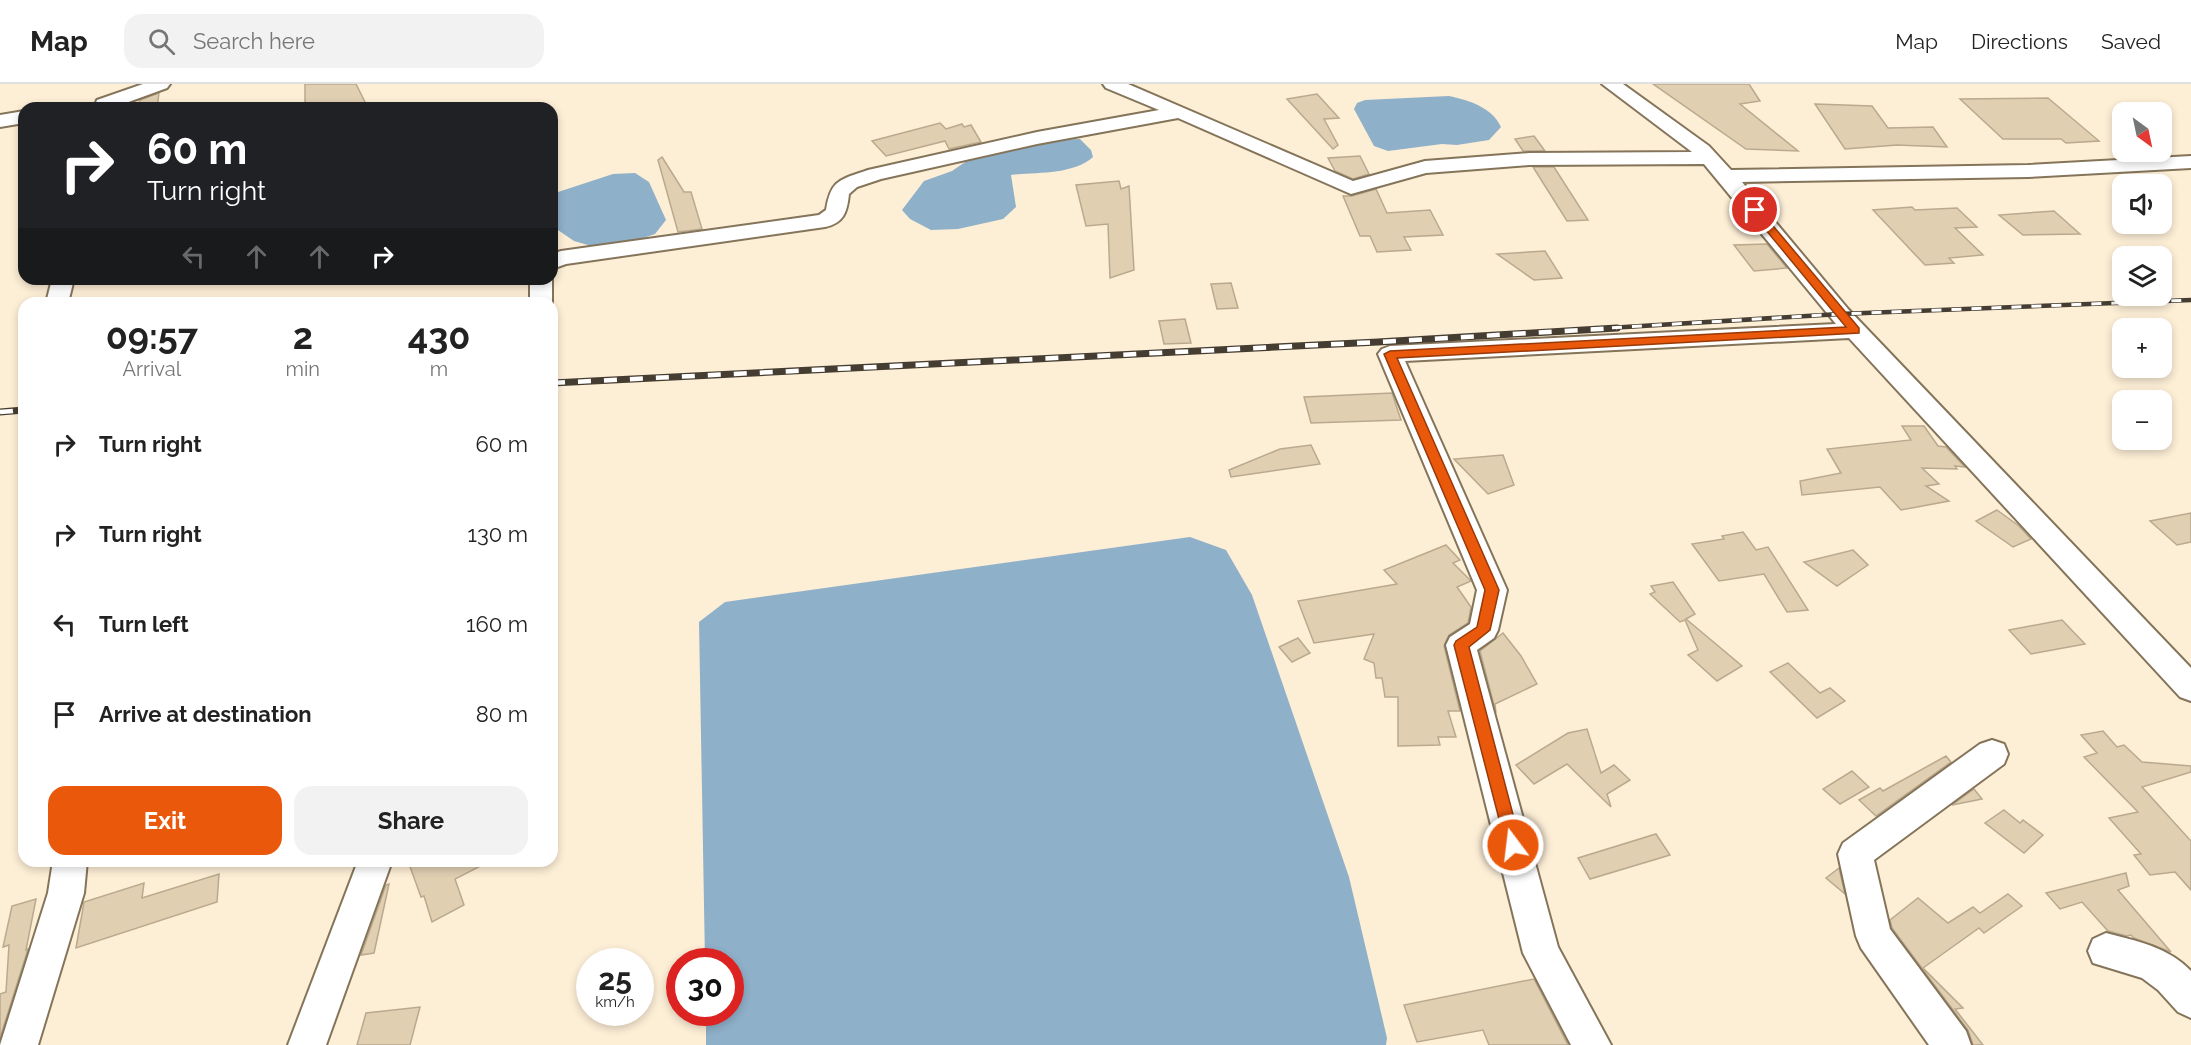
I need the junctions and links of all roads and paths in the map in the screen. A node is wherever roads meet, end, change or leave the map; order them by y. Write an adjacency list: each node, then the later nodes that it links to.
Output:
1 (161, 84): 4 (street)
2 (1112, 84): 5 (street)
3 (1611, 84): 9 (street)
4 (107, 102)
5 (1180, 112): 9 (street); 10 (street)
6 (18, 118): 7 (street)
7 (0, 121)
8 (2191, 162): 9 (street)
9 (1718, 167): 11 (street)
10 (558, 259)
11 (1855, 330): 12 (street); 20 (street)
12 (2191, 688)
13 (1992, 754): 21 (street)
14 (69, 867): 18 (street)
15 (373, 867): 19 (street)
16 (2106, 951): 17 (street)
17 (2191, 999)
18 (19, 1045)
19 (307, 1045)
20 (1592, 1045)
21 (1952, 1045)

